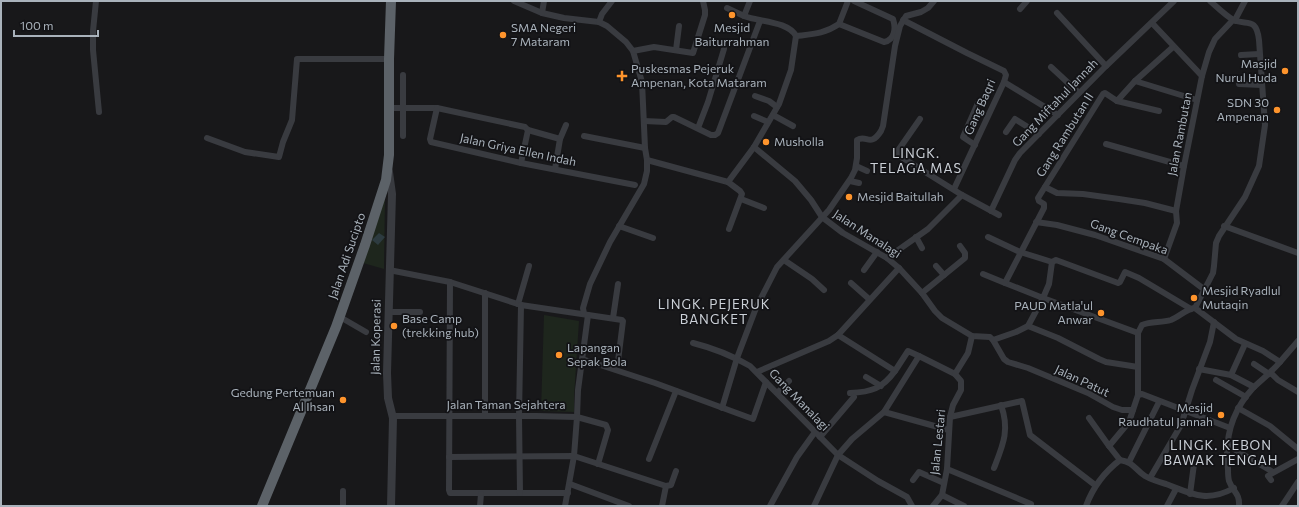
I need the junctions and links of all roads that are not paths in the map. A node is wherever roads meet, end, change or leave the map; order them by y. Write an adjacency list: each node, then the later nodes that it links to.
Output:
1 (96, 1): 52 (street)
2 (392, 1): 34 (highway, Jalan Adi Sucipto)
3 (514, 1): 17 (street)
4 (544, 1): 17 (street)
5 (612, 1): 23 (street)
6 (703, 1): 29 (street)
7 (750, 1): 19 (street)
8 (848, 1): 24 (street)
9 (854, 1): 24 (street)
10 (934, 1): 20 (street)
11 (1027, 1): 16 (street)
12 (1174, 1): 25 (street, Gang Miftahul Jannah)
13 (1210, 1): 21 (street)
14 (1245, 1): 21 (street)
15 (727, 8): 19 (street)
16 (1020, 9)
17 (542, 13): 23 (street)
18 (1057, 13): 35 (street)
19 (744, 16): 22 (street)
20 (903, 20): 40 (street, Gang Baqri); 75 (street)
21 (1235, 20): 33 (street); 38 (street, Jalan Rambutan)
22 (760, 21): 27 (street); 61 (street)
23 (599, 22): 31 (street)
24 (840, 24): 27 (street)
25 (1152, 24): 28 (street); 35 (street, Gang Miftahul Jannah)
26 (679, 26): 29 (street)
27 (796, 36): 49 (street)
28 (1173, 47): 38 (street); 39 (street)
29 (676, 50): 31 (street)
30 (724, 50): 61 (street)
31 (633, 51): 57 (street)
32 (1241, 54): 33 (street)
33 (1259, 54): 42 (street)
34 (389, 59): 48 (highway, Jalan Adi Sucipto); 67 (street)
35 (1106, 66): 43 (street, Gang Miftahul Jannah)
36 (1051, 67): 43 (street)
37 (403, 75): 48 (street)
38 (1202, 76): 45 (street, Jalan Rambutan)
39 (1135, 81): 45 (street); 46 (street)
40 (1004, 82): 54 (street); 70 (street, Gang Baqri)
41 (1239, 84): 42 (street)
42 (1262, 85): 95 (street)
43 (1079, 93): 54 (street, Gang Miftahul Jannah)
44 (755, 96): 49 (street)
45 (1197, 100): 76 (street, Jalan Rambutan)
46 (1117, 101): 51 (street); 83 (street, Gang Rambutan II)
47 (978, 104): 70 (street)
48 (397, 107): 50 (street, Jalan Griya Ellen Indah); 65 (street); 85 (highway, Jalan Adi Sucipto)
49 (777, 107): 53 (street)
50 (437, 108): 62 (street, Jalan Griya Ellen Indah); 74 (street, Jalan Griya Ellen Indah)
51 (1159, 111)
52 (99, 112)
53 (773, 115): 58 (street); 60 (street)
54 (1058, 115): 64 (street, Gang Miftahul Jannah)
55 (754, 116): 58 (street)
56 (920, 119): 84 (street)
57 (644, 121): 61 (street); 72 (street)
58 (768, 122): 71 (street)
59 (566, 125): 68 (street)
60 (793, 126)
61 (698, 128)
62 (528, 130): 68 (street, Jalan Griya Ellen Indah); 74 (street)
63 (1006, 132): 64 (street)
64 (1039, 134): 89 (street, Gang Miftahul Jannah)
65 (402, 136)
66 (584, 136): 72 (street)
67 (207, 138)
68 (560, 139): 77 (street)
69 (1106, 144): 76 (street)
70 (975, 145): 84 (street, Gang Baqri)
71 (754, 147): 80 (street); 92 (street, Jalan Manalagi)
72 (645, 148): 73 (street)
73 (647, 160): 80 (street); 94 (street)
74 (521, 163): 77 (street, Jalan Griya Ellen Indah)
75 (856, 166): 78 (street); 79 (street)
76 (1184, 166): 90 (street, Jalan Rambutan)
77 (555, 169): 82 (street, Jalan Griya Ellen Indah)
78 (867, 171)
79 (850, 181): 81 (street); 92 (street)
80 (728, 182): 87 (street)
81 (859, 183)
82 (635, 185)
83 (1045, 187): 90 (street); 93 (street, Gang Rambutan II)
84 (954, 189): 86 (street)
85 (387, 193): 112 (street, Jalan Koperasi); 131 (highway, Jalan Adi Sucipto)
86 (962, 195): 89 (street); 97 (street)
87 (741, 199): 88 (street); 96 (street)
88 (764, 208)
89 (991, 211): 91 (street)
90 (1176, 211): 106 (street, Jalan Rambutan)
91 (999, 215)
92 (822, 218): 102 (street, Jalan Manalagi); 107 (street)
93 (1036, 222): 103 (street); 106 (street, Gang Cempaka)
94 (619, 226): 99 (street); 130 (street)
95 (1224, 226): 104 (street); 121 (street)
96 (729, 229)
97 (916, 237): 101 (street); 105 (street)
98 (988, 237): 103 (street)
99 (653, 238)
100 (960, 246): 115 (street)
101 (922, 248)
102 (877, 252): 105 (street, Jalan Manalagi); 113 (street)
103 (1020, 252): 108 (street); 118 (street)
104 (1298, 253)
105 (887, 258): 111 (street, Jalan Manalagi)
106 (1164, 259): 121 (street, Gang Cempaka)
107 (784, 260): 120 (street); 144 (street)
108 (1052, 262): 124 (street); 127 (street)
109 (529, 266): 126 (street)
110 (936, 266): 115 (street)
111 (898, 268): 123 (street, Jalan Manalagi); 125 (street)
112 (389, 270): 116 (street); 128 (street, Jalan Koperasi)
113 (864, 270)
114 (983, 274): 118 (street)
115 (944, 276): 123 (street)
116 (450, 282): 122 (street); 176 (street)
117 (851, 283): 125 (street)
118 (1005, 283): 124 (street)
119 (618, 284): 132 (street)
120 (824, 290)
121 (1205, 290): 127 (street)
122 (485, 293): 126 (street); 174 (street)
123 (922, 293): 138 (street, Jalan Manalagi)
124 (1043, 298): 134 (street); 136 (street)
125 (869, 299): 137 (street)
126 (519, 305): 130 (street); 177 (street)
127 (1193, 308): 133 (street); 136 (street)
128 (388, 312): 129 (street); 175 (street, Jalan Koperasi)
129 (420, 312)
130 (586, 315): 132 (street); 145 (street)
131 (340, 317): 135 (street); 219 (highway, Jalan Adi Sucipto)
132 (613, 318): 146 (street)
133 (1214, 322): 142 (street); 150 (street)
134 (1028, 326): 139 (street); 149 (street)
135 (366, 332)
136 (1138, 333): 149 (street)
137 (838, 335): 151 (street); 152 (street)
138 (972, 336): 139 (street); 153 (street)
139 (994, 340): 171 (street, Jalan Patut)
140 (1298, 341): 147 (street)
141 (692, 343): 144 (street, Gang Manalagi)
142 (1245, 344): 147 (street); 155 (street)
143 (919, 356): 151 (street); 153 (street); 173 (street)
144 (737, 358): 152 (street, Gang Manalagi); 169 (street)
145 (582, 359): 162 (street); 178 (street)
146 (618, 361)
147 (1280, 362): 154 (street)
148 (1254, 364): 154 (street)
149 (1138, 367): 165 (street)
150 (1199, 369): 155 (street); 172 (street)
151 (895, 371): 160 (street)
152 (757, 372): 159 (street, Gang Manalagi)
153 (956, 374): 179 (street, Jalan Lestari)
154 (1270, 374): 161 (street); 163 (street)
155 (1231, 375): 161 (street)
156 (866, 377): 160 (street)
157 (1216, 380): 166 (street)
158 (789, 381): 164 (street)
159 (766, 382): 164 (street, Gang Manalagi); 169 (street)
160 (881, 386): 184 (street)
161 (1254, 387): 166 (street)
162 (676, 391): 169 (street); 192 (street)
163 (1298, 392)
164 (777, 393): 183 (street, Gang Manalagi)
165 (1138, 395): 167 (street); 171 (street)
166 (1246, 396): 170 (street)
167 (1159, 402): 172 (street); 195 (street)
168 (1001, 405): 179 (street); 198 (street); 208 (street)
169 (722, 408)
170 (1238, 408): 181 (street); 187 (street)
171 (1133, 410): 186 (street)
172 (1185, 411): 181 (street); 202 (street)
173 (884, 412): 182 (street); 188 (street)
174 (485, 415): 176 (street, Jalan Taman Sejahtera); 177 (street, Jalan Taman Sejahtera)
175 (393, 416): 176 (street, Jalan Taman Sejahtera); 221 (street, Jalan Koperasi)
176 (450, 416): 191 (street)
177 (519, 416): 178 (street, Jalan Taman Sejahtera); 189 (street)
178 (577, 417): 190 (street, Jalan Taman Sejahtera); 196 (street)
179 (950, 417): 182 (street, Jalan Lestari)
180 (1089, 418): 186 (street)
181 (1230, 428): 185 (street)
182 (949, 430): 199 (street, Jalan Lestari)
183 (814, 432): 184 (street, Gang Manalagi); 226 (street)
184 (820, 437): 188 (street, Gang Manalagi)
185 (1227, 445): 201 (street); 210 (street)
186 (1109, 446): 194 (street)
187 (1298, 449)
188 (838, 455): 227 (street); 228 (street, Gang Manalagi)
189 (520, 456): 190 (street); 191 (street); 213 (street)
190 (574, 456): 196 (street); 207 (street, Jalan Taman Sejahtera)
191 (450, 457): 215 (street)
192 (649, 459)
193 (1298, 459): 201 (street)
194 (1120, 460): 195 (street); 208 (street)
195 (1129, 462): 202 (street)
196 (598, 464): 209 (street)
197 (1194, 464): 216 (street)
198 (994, 468)
199 (947, 469): 206 (street, Jalan Lestari); 218 (street)
200 (676, 471): 209 (street)
201 (1273, 472): 204 (street)
202 (1150, 478): 211 (street)
203 (914, 480): 206 (street)
204 (1271, 480)
205 (1298, 482): 234 (street)
206 (944, 483): 217 (street, Jalan Lestari)
207 (570, 484): 214 (street, Jalan Taman Sejahtera); 224 (street)
208 (1095, 485): 231 (street)
209 (666, 486): 225 (street)
210 (1234, 488): 216 (street); 233 (street)
211 (1176, 489): 216 (street); 232 (street)
212 (343, 491): 220 (street)
213 (520, 493): 214 (street); 215 (street)
214 (568, 493): 223 (street, Jalan Taman Sejahtera)
215 (480, 494): 222 (street)
216 (1190, 494)
217 (942, 495): 229 (street, Jalan Lestari); 230 (street)
218 (1031, 504)
219 (262, 506)
220 (343, 506)
221 (391, 506)
222 (480, 506)
223 (565, 506)
224 (629, 506)
225 (662, 506)
226 (770, 506)
227 (814, 506)
228 (912, 506)
229 (933, 506)
230 (964, 506)
231 (1086, 506)
232 (1168, 506)
233 (1239, 506)
234 (1282, 506)

